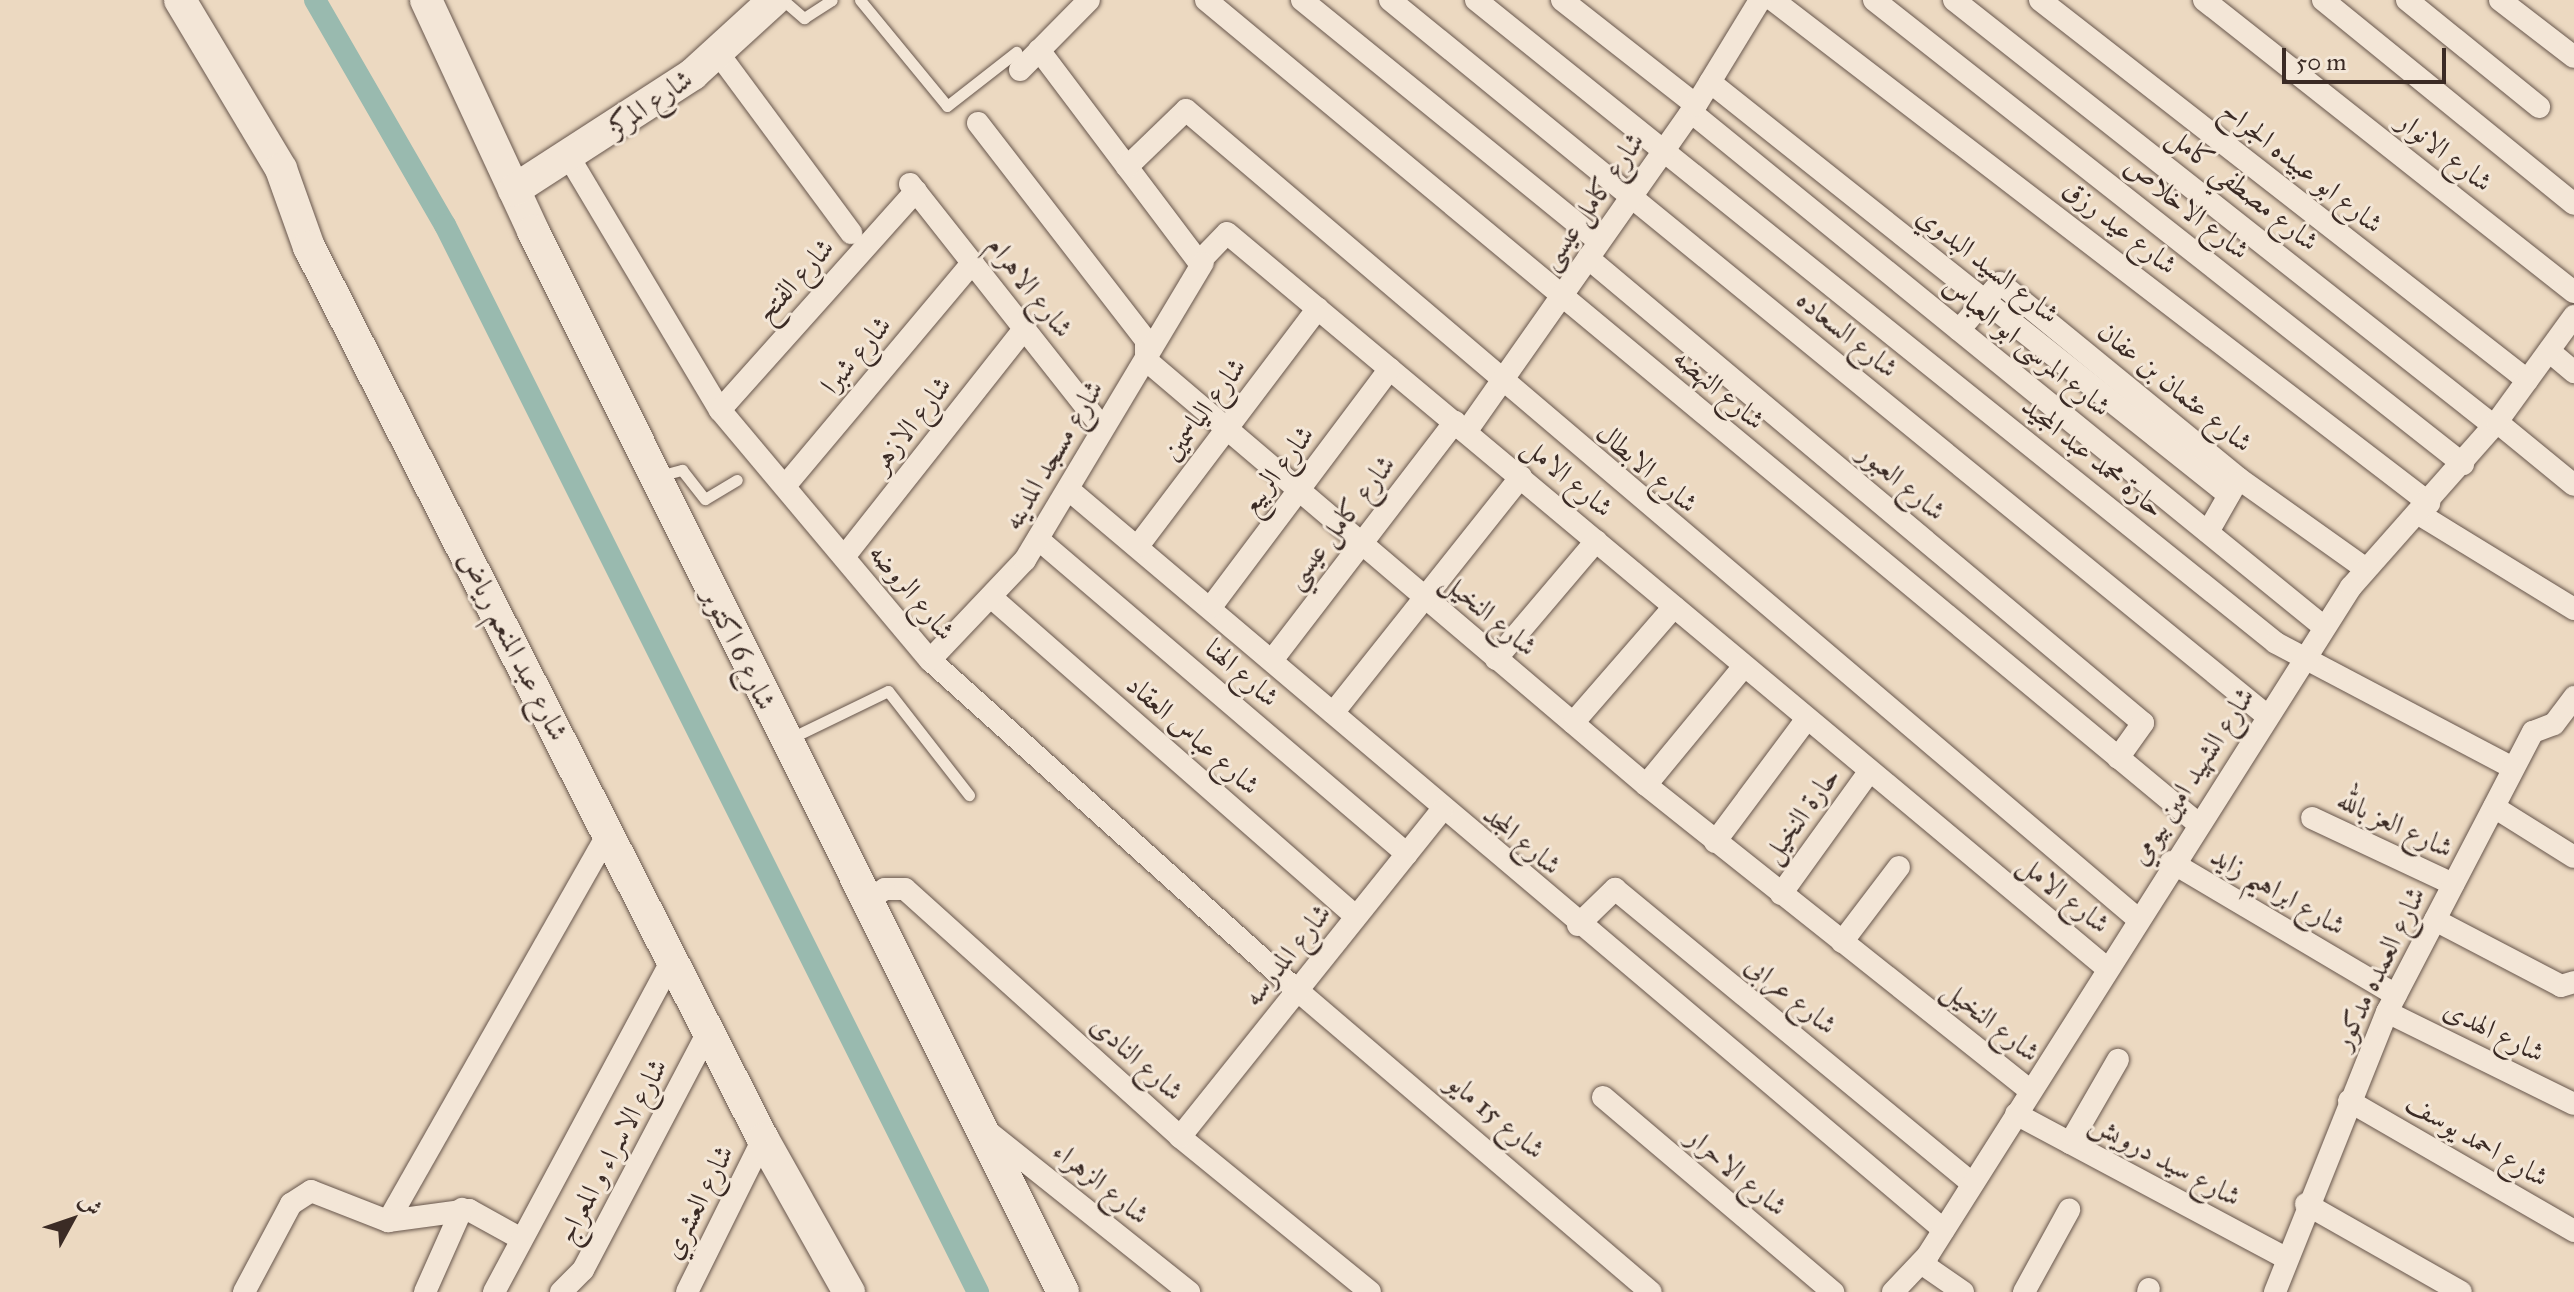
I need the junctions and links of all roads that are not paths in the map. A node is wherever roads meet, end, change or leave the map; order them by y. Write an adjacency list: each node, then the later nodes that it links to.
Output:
1 (180, 0): 102 (main road, شارع عبد المنعم رياض)
2 (426, 0): 34 (main road, شارع 6 اكتوبر)
3 (774, 0): 23 (main road, شارع المركز)
4 (783, 0): 5 (lane)
5 (832, 0)
6 (860, 0): 25 (lane)
7 (1089, 0): 22 (street)
8 (1206, 0): 42 (street, شارع النهضه)
9 (1302, 0): 38 (street, شارع العبور)
10 (1390, 0): 35 (street, شارع السعاده)
11 (1476, 0): 30 (street, حارة محمد عبد المجيد)
12 (1562, 0): 28 (street, شارع المرسى ابو العباس)
13 (1760, 0): 26 (street, شارع كامل عيسى)
14 (1773, 0): 68 (street, شارع عيد رزق)
15 (1874, 0): 59 (street, شارع الاخلاص)
16 (1954, 0): 55 (street, شارع مصطفي كامل)
17 (2040, 0): 52 (street, شارع ابو عبيده الجراح)
18 (2204, 0): 41 (street, شارع الانوار)
19 (2323, 0): 36 (street)
20 (2407, 0): 27 (street)
21 (2500, 0): 24 (street)
22 (1039, 50): 25 (street); 32 (street)
23 (718, 53): 31 (main road, شارع المركز); 37 (street)
24 (2574, 57)
25 (1018, 61)
26 (1710, 82): 28 (street, شارع كامل عيسى); 43 (street, شارع السيد البدوي)
27 (2539, 107)
28 (1693, 109): 30 (street, شارع كامل عيسى); 47 (street, شارع المرسى ابو العباس)
29 (978, 123): 49 (street, شارع النخيل)
30 (1663, 151): 35 (street, شارع كامل عيسى); 85 (street, حارة محمد عبد المجيد)
31 (569, 157): 34 (main road, شارع المركز); 54 (street, شارع الروضه)
32 (1127, 167): 40 (street); 53 (street, شارع الابطال)
33 (913, 187): 39 (street, شارع الاهرام); 54 (street, شارع الفتح)
34 (514, 190): 61 (main road, شارع 6 اكتوبر)
35 (1631, 196): 38 (street, شارع كامل عيسى); 89 (street, شارع السعاده)
36 (2574, 204)
37 (851, 233)
38 (1594, 250): 42 (street, شارع كامل عيسى); 93 (street, شارع العبور)
39 (973, 262): 46 (street, شارع الاهرام); 64 (street, شارع شبرا)
40 (1203, 263): 44 (street, شارع الامل); 49 (street, شارع مسجد المدينه)
41 (2574, 292)
42 (1561, 296): 53 (street, شارع كامل عيسى); 93 (street, شارع النهضه)
43 (1984, 300): 47 (street); 65 (street, شارع عثمان بن عفان)
44 (1318, 308): 50 (street, شارع الامل); 58 (street, شارع الياسمين)
45 (2573, 321): 48 (street, شارع الشهيد امين بيومي)
46 (1025, 328): 57 (street, شارع الاهرام); 74 (street, شارع الازهر)
47 (1959, 330): 69 (street, شارع المرسى ابو العباس)
48 (2549, 351): 51 (street); 52 (street, شارع الشهيد امين بيومي)
49 (1146, 360): 57 (street, شارع مسجد المدينه); 58 (street, شارع النخيل)
50 (1390, 369): 56 (street, شارع الامل); 67 (street, شارع الربيع)
51 (2574, 372)
52 (2527, 380): 55 (street, شارع الشهيد امين بيومي)
53 (1500, 383): 56 (street, شارع كامل عيسى); 112 (street, شارع الابطال)
54 (720, 410): 64 (street, شارع الروضه)
55 (2495, 424): 59 (street, شارع الشهيد امين بيومي); 63 (street, شارع مصطفي كامل)
56 (1460, 427): 60 (street, شارع الامل); 73 (street, شارع كامل عيسي)
57 (1103, 428): 66 (street, شارع مسجد المدينه)
58 (1225, 430): 67 (street, شارع النخيل); 72 (street, شارع الياسمين)
59 (2463, 464): 68 (street, شارع الشهيد امين بيومي)
60 (1521, 477): 71 (street, شارع الامل); 77 (street)
61 (654, 478): 62 (lane); 92 (main road, شارع 6 اكتوبر)
62 (737, 480)
63 (2574, 485)
64 (785, 486): 74 (street, شارع الروضه)
65 (2233, 486): 69 (street); 75 (street, شارع عثمان بن عفان)
66 (1068, 489): 70 (street, شارع مسجد المدينه); 72 (street, شارع المجد)
67 (1297, 492): 73 (street, شارع النخيل); 78 (street, شارع الربيع)
68 (2424, 508): 75 (street, شارع الشهيد امين بيومي); 80 (street, شارع عيد رزق)
69 (2208, 532): 81 (street, شارع المرسى ابو العباس)
70 (1038, 539): 76 (street, شارع مسجد المدينه); 104 (street, شارع الهنا)
71 (1596, 541): 79 (street, شارع الامل); 83 (street)
72 (1138, 546): 78 (street, شارع المجد)
73 (1360, 546): 77 (street, شارع النخيل); 82 (street, شارع كامل عيسي)
74 (844, 557): 84 (street, شارع الروضه)
75 (2366, 569): 81 (street, شارع الشهيد امين بيومي)
76 (991, 597): 84 (street, شارع مسجد المدينه); 111 (street, شارع عباس العقاد)
77 (1424, 599): 83 (street, شارع النخيل); 88 (street)
78 (1211, 607): 82 (street, شارع المجد)
79 (1674, 607): 86 (street, شارع الامل); 91 (street)
80 (2574, 609)
81 (2324, 627): 85 (street, شارع الشهيد امين بيومي)
82 (1273, 659): 88 (street, شارع المجد)
83 (1496, 659): 91 (street, شارع النخيل)
84 (930, 660): 119 (street, شارع الروضه)
85 (2302, 660): 89 (street, شارع الشهيد امين بيومي); 94 (street, حارة محمد عبد المجيد)
86 (1744, 666): 90 (street, شارع الامل); 96 (street)
87 (2570, 709): 94 (street, شارع العمده مدكور)
88 (1333, 713): 99 (street, شارع المجد)
89 (2266, 715): 101 (street, شارع الشهيد امين بيومي)
90 (1806, 720): 95 (street, شارع الامل); 103 (street)
91 (1573, 723): 96 (street, شارع النخيل)
92 (784, 741): 97 (lane); 110 (main road, شارع 6 اكتوبر)
93 (2118, 758): 101 (street, شارع النهضه)
94 (2513, 768): 98 (street, شارع العمده مدكور)
95 (1869, 772): 109 (street, حارة النخيل); 117 (street, شارع الامل)
96 (1646, 785): 103 (street, شارع النخيل)
97 (969, 795)
98 (2494, 807): 105 (street); 108 (street, شارع العمده مدكور)
99 (1441, 811): 104 (street, شارع المدرسه); 114 (street, شارع المجد)
100 (2312, 818): 108 (street, شارع العز بالله)
101 (2196, 822): 106 (street, شارع الشهيد امين بيومي)
102 (609, 832): 116 (main road, شارع عبد المنعم رياض); 136 (street)
103 (1715, 842): 109 (street, شارع النخيل)
104 (1407, 854): 111 (street, شارع المدرسه)
105 (2574, 857)
106 (2171, 862): 112 (street, شارع الشهيد امين بيومي); 120 (street, شارع ابراهيم زايد)
107 (1899, 867): 115 (street)
108 (2453, 884): 113 (street, شارع العمده مدكور)
109 (1781, 894): 115 (street, شارع النخيل)
110 (864, 903): 128 (main road, شارع 6 اكتوبر); 129 (street, شارع النادى)
111 (1356, 917): 119 (street, شارع المدرسه)
112 (2138, 919): 117 (street, شارع الشهيد امين بيومي)
113 (2435, 920): 118 (street); 120 (street, شارع العمده مدكور)
114 (1578, 925): 132 (street, شارع عرابى); 137 (street, شارع المجد)
115 (1842, 942): 123 (street, شارع النخيل)
116 (673, 958): 121 (main road, شارع عبد المنعم رياض); 139 (street)
117 (2108, 969): 123 (street, شارع الشهيد امين بيومي)
118 (2574, 982)
119 (1297, 990): 129 (street, شارع المدرسه); 142 (street, شارع 15 مايو)
120 (2391, 1003): 125 (street, شارع العمده مدكور); 126 (street, شارع الهدى)
121 (708, 1032): 130 (main road, شارع عبد المنعم رياض); 146 (street, شارع الاسراء و المعراج)
122 (2118, 1060): 131 (street)
123 (2031, 1091): 127 (street, شارع الشهيد امين بيومي)
124 (1603, 1097): 152 (street, شارع الاحرار)
125 (2349, 1101): 133 (street, شارع العمده مدكور); 138 (street, شارع احمد يوسف)
126 (2574, 1104)
127 (2016, 1114): 131 (street, شارع سيد درويش); 132 (street, شارع الشهيد امين بيومي)
128 (976, 1121): 149 (main road, شارع 6 اكتوبر); 150 (street, شارع الزهراء)
129 (1180, 1137): 151 (street, شارع النادى)
130 (763, 1139): 147 (street, شارع العشري); 148 (main road, شارع عبد المنعم رياض)
131 (2070, 1143): 140 (street, شارع سيد درويش)
132 (1971, 1182): 137 (street, شارع الشهيد امين بيومي)
133 (2306, 1204): 140 (street, شارع العمده مدكور); 157 (street)
134 (462, 1209): 136 (street); 139 (street); 144 (street)
135 (2069, 1210): 155 (street)
136 (388, 1221): 143 (street)
137 (1944, 1230): 141 (street, شارع الشهيد امين بيومي)
138 (2574, 1231)
139 (518, 1237): 145 (street)
140 (2286, 1258): 156 (street, شارع العمده مدكور)
141 (1921, 1263): 153 (street, شارع الشهيد امين بيومي); 154 (street)
142 (1647, 1290)
143 (244, 1292)
144 (425, 1292)
145 (494, 1292)
146 (561, 1292)
147 (687, 1292)
148 (849, 1292)
149 (1063, 1292)
150 (1189, 1292)
151 (1370, 1292)
152 (1833, 1292)
153 (1893, 1292)
154 (1963, 1292)
155 (2024, 1292)
156 (2275, 1292)
157 (2461, 1292)

